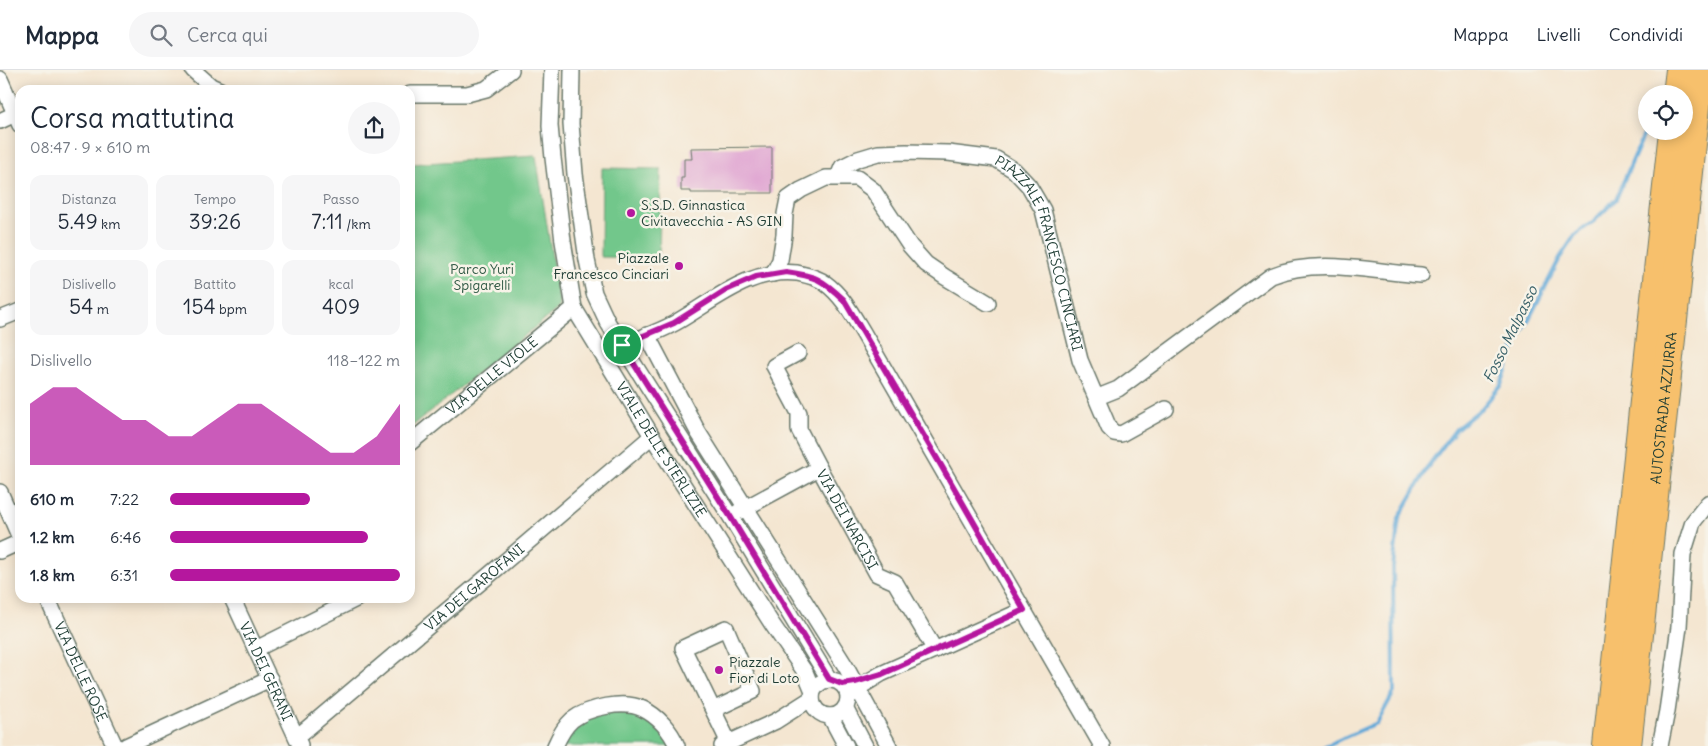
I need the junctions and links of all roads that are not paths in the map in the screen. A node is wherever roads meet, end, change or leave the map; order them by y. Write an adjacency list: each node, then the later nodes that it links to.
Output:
1 (193, 70): 8 (street)
2 (552, 70): 19 (street, VIALE DELLE STERLIZIE)
3 (572, 70): 23 (street, VIALE DELLE STERLIZIE)
4 (1680, 70): 9 (highway)
5 (1700, 70): 60 (highway, AUTOSTRADA AZZURRA)
6 (506, 72): 10 (street)
7 (0, 79): 11 (street)
8 (210, 85)
9 (1678, 85)
10 (415, 94)
11 (15, 113)
12 (15, 120): 13 (street)
13 (0, 121)
14 (1672, 140): 59 (highway, AUTOSTRADA AZZURRA)
15 (838, 177): 16 (street, PIAZZALE FRANCESCO CINCIARI); 18 (street, PIAZZALE FRANCESCO CINCIARI); 25 (street, PIAZZALE FRANCESCO CINCIARI)
16 (772, 274): 22 (street); 40 (street)
17 (1421, 275): 25 (street)
18 (988, 303)
19 (574, 308): 27 (street, VIALE DELLE STERLIZIE); 28 (street, VIA DELLE VIOLE)
20 (15, 313): 21 (street)
21 (0, 319)
22 (647, 335): 23 (street); 32 (street, VIALE DELLE STERLIZIE)
23 (622, 345): 33 (street, VIALE DELLE STERLIZIE)
24 (798, 352): 29 (street)
25 (1096, 396): 26 (street, PIAZZALE FRANCESCO CINCIARI)
26 (1166, 409)
27 (652, 436): 45 (street, VIALE DELLE STERLIZIE); 49 (street, VIA DEI GAROFANI)
28 (415, 439)
29 (819, 468): 32 (street, VIA DEI NARCISI); 42 (street, VIA DEI NARCISI)
30 (0, 492): 34 (street)
31 (1708, 503): 61 (street)
32 (746, 508): 33 (street, VIA DEI NARCISI); 44 (street, VIALE DELLE STERLIZIE)
33 (730, 516): 44 (street, VIALE DELLE STERLIZIE)
34 (15, 526)
35 (15, 544): 36 (street)
36 (0, 551)
37 (49, 603): 51 (street, VIA DELLE ROSE)
38 (234, 603): 41 (street, VIA DEI GERANI)
39 (350, 603): 41 (street)
40 (1024, 610): 42 (street); 58 (street)
41 (256, 649): 43 (street, VIA DEI GERANI)
42 (935, 650): 44 (street)
43 (270, 679): 49 (street, VIA DEI GERANI); 52 (street)
44 (846, 690): 45 (street); 47 (street); 56 (street, VIALE DELLE STERLIZIE); 57 (street, VIALE DELLE STERLIZIE)
45 (812, 695): 47 (street, VIALE DELLE STERLIZIE); 48 (street)
46 (713, 710): 46 (street); 50 (street)
47 (825, 714): 48 (street); 55 (street)
48 (776, 721): 50 (street)
49 (299, 742)
50 (725, 744)
51 (115, 746)
52 (126, 746)
53 (555, 746): 54 (street)
54 (677, 746)
55 (846, 746)
56 (865, 746)
57 (889, 746)
58 (1102, 746)
59 (1607, 746)
60 (1627, 746)
61 (1660, 746)

